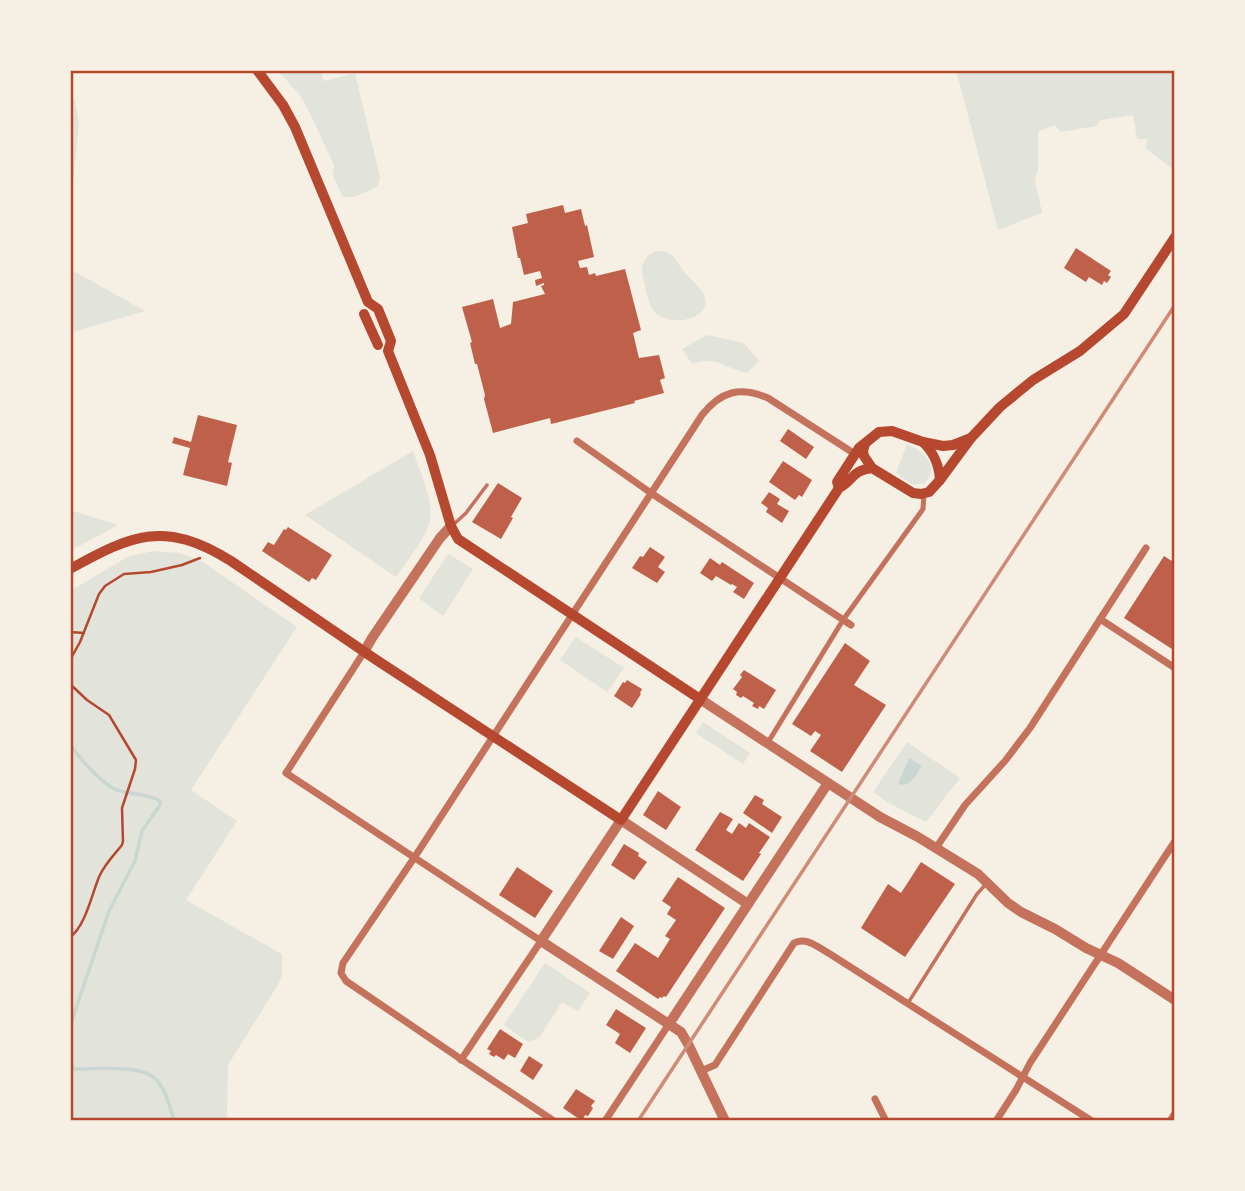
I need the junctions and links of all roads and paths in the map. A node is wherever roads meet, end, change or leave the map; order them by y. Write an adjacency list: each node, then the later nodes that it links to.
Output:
1 (257, 70): 3 (main road)
2 (1175, 237): 6 (main road)
3 (368, 302): 4 (street); 5 (main road)
4 (364, 314): 5 (main road)
5 (383, 348): 17 (main road)
6 (971, 438): 8 (main road); 12 (main road)
7 (576, 441): 15 (street)
8 (923, 442): 9 (main road); 12 (main road)
9 (865, 444): 10 (main road); 11 (main road)
10 (855, 454): 14 (main road); 15 (street)
11 (872, 468): 14 (main road); 16 (main road)
12 (940, 480): 16 (main road)
13 (486, 485): 17 (lane)
14 (838, 488): 21 (main road)
15 (651, 494): 21 (street); 22 (street)
16 (924, 494): 24 (street)
17 (451, 526): 22 (main road); 28 (street)
18 (209, 548): 20 (main road); 27 (path); 28 (main road)
19 (1146, 548): 23 (street)
20 (70, 569)
21 (780, 578): 24 (street); 32 (main road)
22 (573, 615): 32 (main road); 33 (street)
23 (1100, 619): 30 (street); 38 (street)
24 (844, 620): 25 (street); 34 (street)
25 (851, 625)
26 (70, 632): 27 (path)
27 (84, 633): 29 (path)
28 (364, 652): 33 (main road); 39 (street)
29 (70, 660)
30 (1175, 668)
31 (70, 684): 42 (path)
32 (700, 699): 34 (street); 36 (main road)
33 (493, 737): 36 (main road); 39 (street)
34 (767, 744): 35 (street)
35 (828, 783): 38 (street); 41 (street)
36 (621, 820): 41 (street); 43 (street)
37 (1175, 841): 44 (street)
38 (936, 848): 40 (street)
39 (414, 858): 43 (street); 48 (street)
40 (988, 882): 44 (street); 46 (lane)
41 (748, 904): 47 (street)
42 (70, 937)
43 (541, 941): 47 (street); 48 (street)
44 (1101, 955): 45 (street); 50 (street)
45 (1175, 1000)
46 (908, 1003): 49 (street); 50 (street)
47 (669, 1024): 49 (street); 54 (street)
48 (461, 1060): 53 (street)
49 (701, 1071): 55 (street)
50 (1024, 1077): 57 (street); 58 (street)
51 (875, 1099): 56 (street)
52 (1175, 1113): 59 (street)
53 (554, 1121)
54 (605, 1121)
55 (725, 1121)
56 (886, 1121)
57 (996, 1121)
58 (1091, 1121)
59 (1170, 1121)

